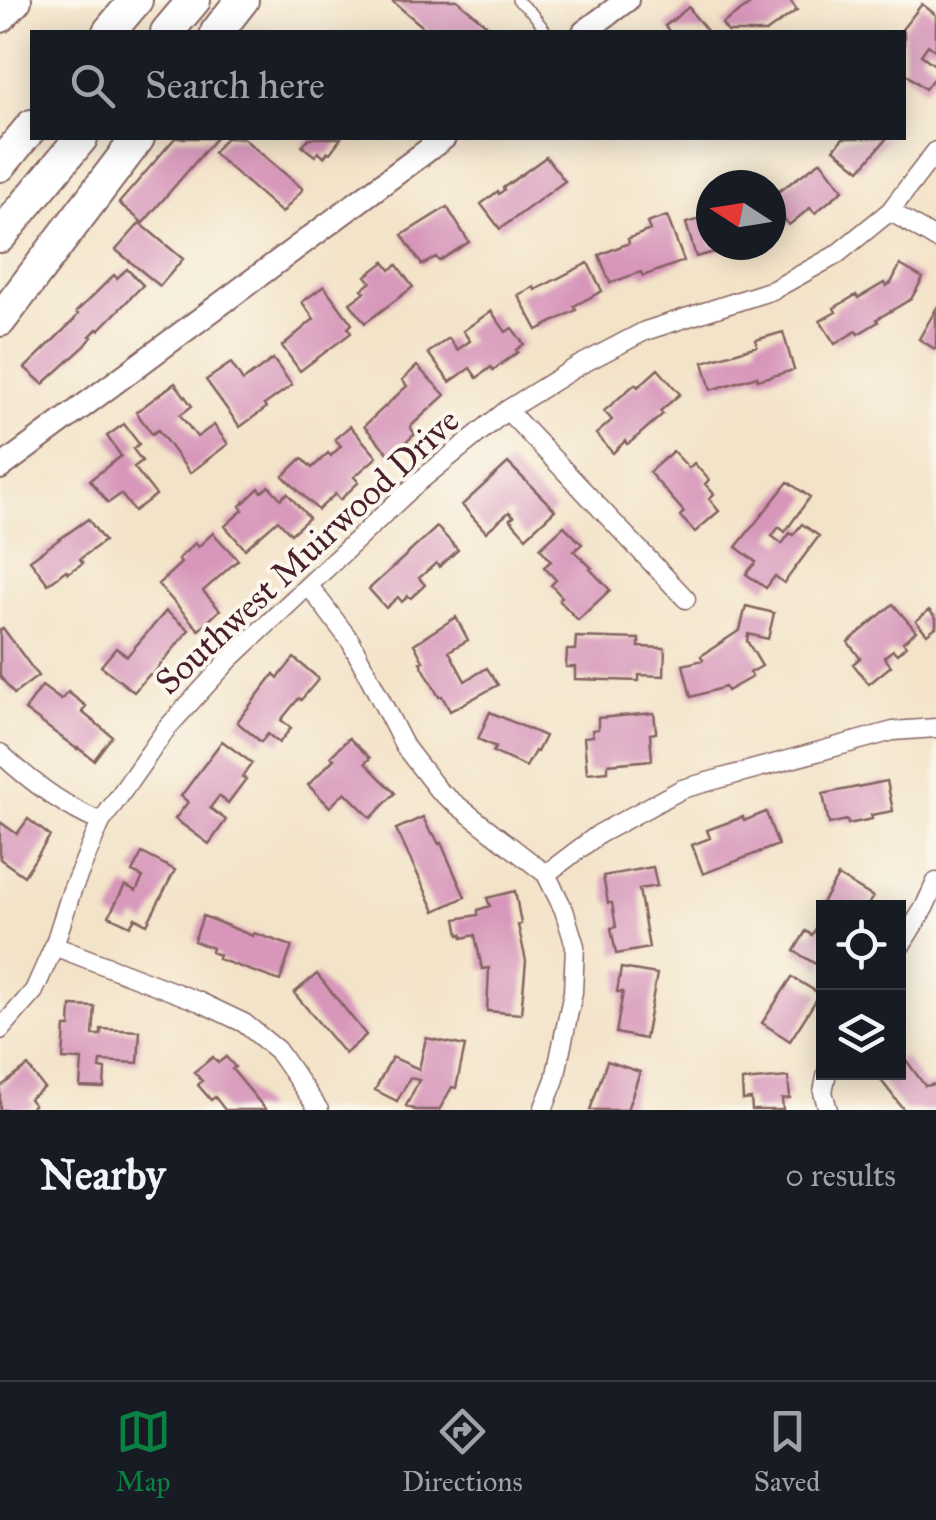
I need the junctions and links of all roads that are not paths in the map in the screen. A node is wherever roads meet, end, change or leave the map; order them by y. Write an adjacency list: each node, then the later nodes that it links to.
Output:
1 (15, 0): 7 (highway)
2 (136, 0): 8 (highway)
3 (194, 0): 9 (highway)
4 (242, 0): 10 (highway)
5 (517, 0): 11 (lane)
6 (628, 0): 12 (street)
7 (0, 16)
8 (111, 30)
9 (169, 30)
10 (219, 30)
11 (545, 30)
12 (587, 30)
13 (30, 128): 18 (highway)
14 (79, 140): 20 (highway)
15 (136, 140): 22 (highway)
16 (441, 140): 24 (street)
17 (936, 151): 19 (street, Southwest Muirwood Drive)
18 (0, 165)
19 (890, 210): 21 (street); 23 (street, Southwest Muirwood Drive)
20 (0, 236)
21 (936, 239)
22 (0, 320)
23 (507, 410): 25 (street, Southwest Muirwood Drive); 26 (street)
24 (0, 468)
25 (309, 586): 29 (street, Southwest Muirwood Drive); 30 (street)
26 (686, 599)
27 (936, 728): 30 (street)
28 (0, 753): 29 (street)
29 (101, 822): 33 (street, Southwest Muirwood Drive)
30 (546, 874): 37 (street)
31 (936, 882): 32 (street)
32 (906, 937)
33 (54, 946): 34 (street, Southwest Muirwood Drive); 36 (street)
34 (0, 1030)
35 (824, 1080): 38 (street)
36 (319, 1110)
37 (543, 1110)
38 (828, 1110)

